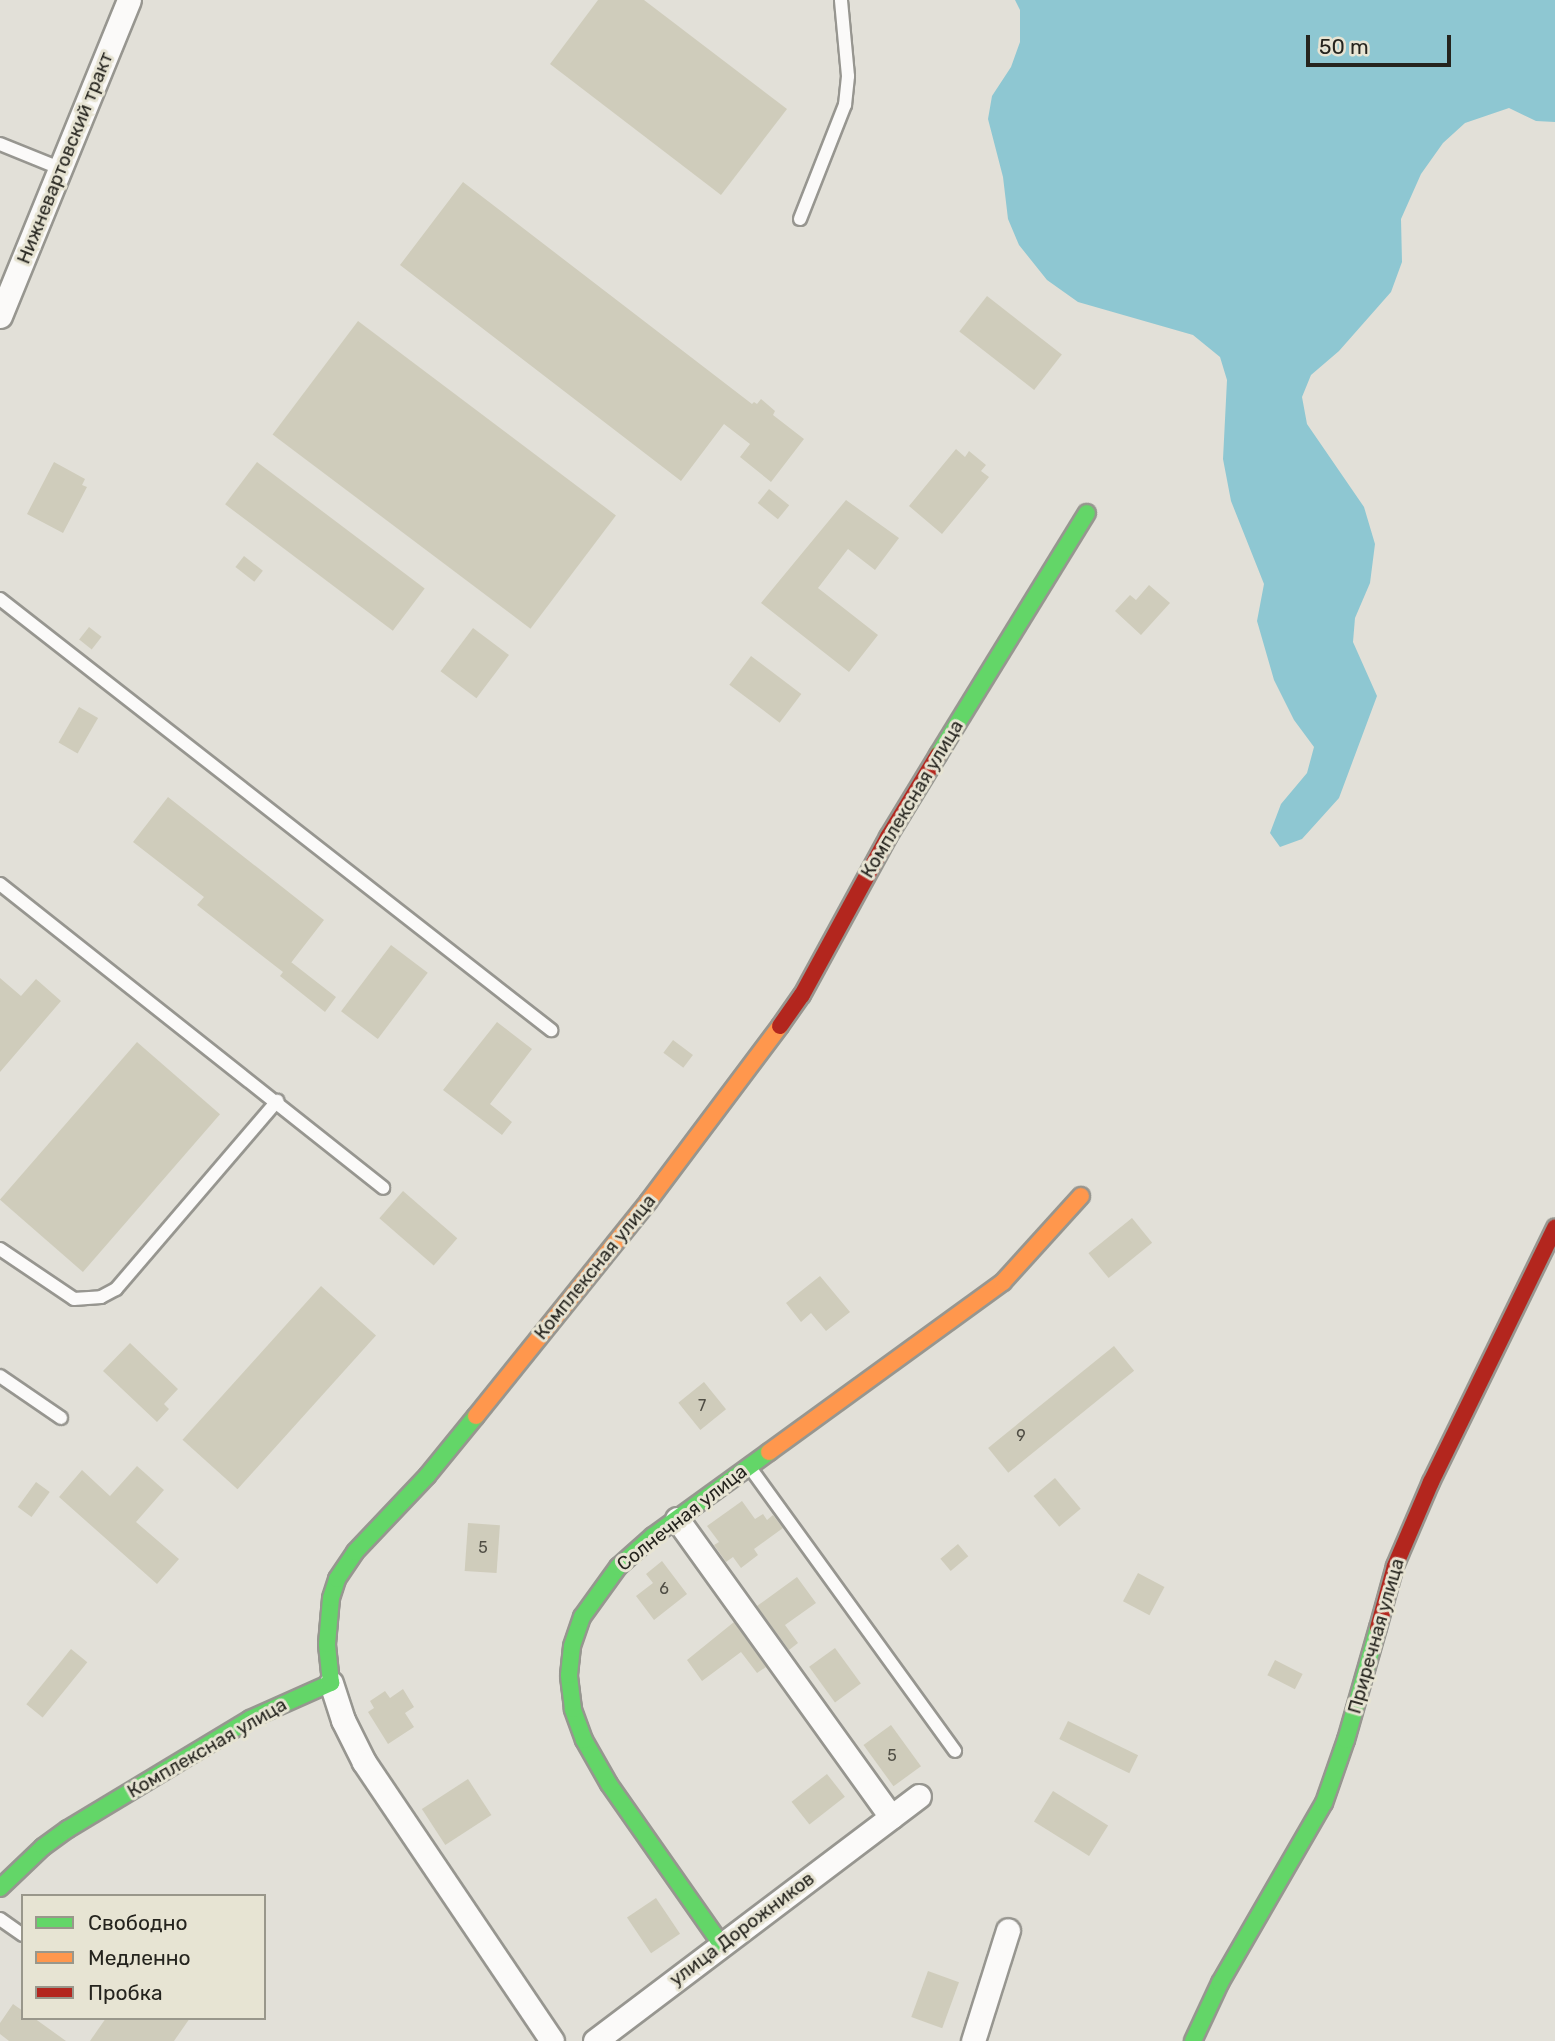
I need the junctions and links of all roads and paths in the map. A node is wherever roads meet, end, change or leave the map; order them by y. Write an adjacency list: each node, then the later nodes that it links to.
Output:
1 (129, 0): 4 (street, Нижневартовский тракт)
2 (841, 0): 5 (lane)
3 (0, 144): 4 (lane)
4 (62, 169): 6 (street, Нижневартовский тракт)
5 (800, 219)
6 (0, 316)
7 (1087, 513): 20 (street, Комплексная улица)
8 (0, 599): 10 (lane)
9 (0, 884): 11 (lane)
10 (551, 1030)
11 (277, 1101): 12 (lane); 15 (lane)
12 (383, 1188)
13 (1081, 1196): 18 (street, Солнечная улица)
14 (1555, 1228): 32 (street, Приречная улица)
15 (0, 1249)
16 (0, 1376): 17 (lane)
17 (61, 1418)
18 (749, 1465): 19 (street, Солнечная улица); 21 (lane)
19 (677, 1519): 23 (street); 28 (street, Солнечная улица)
20 (331, 1682): 24 (street, Комплексная улица); 29 (street)
21 (955, 1751)
22 (919, 1796): 23 (street, улица Дорожников)
23 (891, 1817): 28 (street, улица Дорожников)
24 (0, 1888)
25 (0, 1919): 27 (lane)
26 (1008, 1930): 31 (street)
27 (21, 1934)
28 (721, 1944): 30 (street, улица Дорожников)
29 (552, 2041)
30 (594, 2041)
31 (973, 2041)
32 (1193, 2041)

